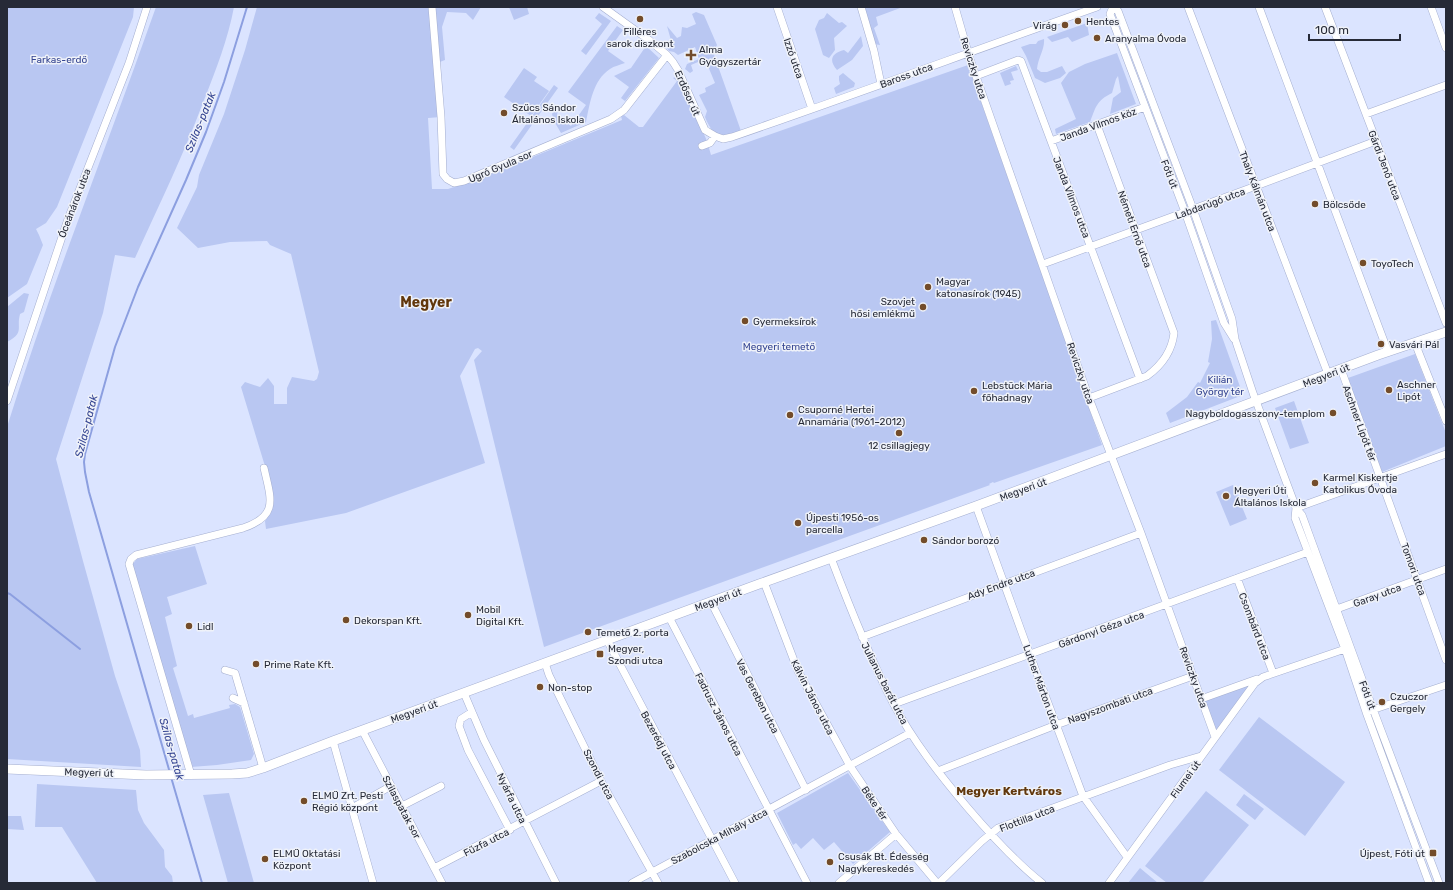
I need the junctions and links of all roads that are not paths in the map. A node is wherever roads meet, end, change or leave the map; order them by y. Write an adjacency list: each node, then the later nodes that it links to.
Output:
1 (147, 7): 43 (street, Óceánárok utca)
2 (432, 7): 15 (street, Ugró Gyula sor)
3 (603, 7): 15 (street, Erdősor út)
4 (777, 7): 20 (street, Izzó utca)
5 (860, 7): 17 (street)
6 (955, 7): 14 (street, Reviczky utca)
7 (1097, 7): 14 (street, Baross utca)
8 (1113, 7): 19 (street, Fóti út); 29 (street, Fóti út)
9 (1188, 7): 28 (street, Thaly Kálmán utca)
10 (1259, 7): 27 (street)
11 (1325, 7): 21 (street, Gárdi Jenő utca)
12 (1431, 7): 13 (street)
13 (1446, 48)
14 (968, 52): 16 (street, Reviczky utca); 17 (street, Baross utca)
15 (667, 55): 23 (street, Erdősor út)
16 (976, 76): 25 (street, Janda Vilmos utca); 33 (street, Reviczky utca)
17 (881, 84): 20 (street, Baross utca)
18 (1446, 85): 21 (street)
19 (1145, 107): 22 (street, Janda Vilmos köz); 30 (street, Fóti út)
20 (812, 109): 23 (street, Baross utca)
21 (1366, 114): 24 (street, Gárdi Jenő utca)
22 (1097, 125): 25 (street, Janda Vilmos köz); 31 (street, Németi Ernő utca)
23 (715, 136): 26 (street)
24 (1376, 141): 27 (street, Labdarúgó utca); 34 (street, Gárdi Jenő utca)
25 (1051, 142): 32 (street, Janda Vilmos utca)
26 (702, 146)
27 (1318, 163): 28 (street, Labdarúgó utca); 38 (street)
28 (1256, 186): 29 (street, Labdarúgó utca); 40 (street, Thaly Kálmán utca)
29 (1193, 209): 30 (street, Labdarúgó utca); 36 (street, Fóti út)
30 (1184, 212): 31 (street, Labdarúgó utca); 36 (street, Fóti út)
31 (1136, 230): 32 (street, Labdarúgó utca); 41 (street, Németi Ernő utca)
32 (1091, 246): 33 (street, Labdarúgó utca); 41 (street, Janda Vilmos utca)
33 (1043, 264): 42 (street, Reviczky utca)
34 (1446, 323)
35 (1446, 332): 37 (main road, Megyeri út)
36 (1235, 339): 44 (street, Fóti út)
37 (1415, 344): 38 (main road, Megyeri út); 45 (street)
38 (1388, 352): 39 (main road, Megyeri út)
39 (1341, 369): 40 (main road, Megyeri út); 49 (street, Aschner Lipót tér)
40 (1328, 374): 44 (main road, Megyeri út)
41 (1140, 379): 42 (street)
42 (1089, 398): 47 (street, Reviczky utca)
43 (7, 401)
44 (1256, 402): 47 (main road, Megyeri út); 51 (street, Fóti út)
45 (1446, 421)
46 (1446, 454): 49 (street)
47 (1111, 456): 50 (main road, Megyeri út); 52 (street, Reviczky utca)
48 (264, 468): 92 (street)
49 (1381, 478): 51 (street); 57 (street, Tomori utca)
50 (976, 506): 54 (main road, Megyeri út); 59 (street, Luther Márton utca)
51 (1296, 508): 53 (street, Fóti út); 62 (street, Fóti út)
52 (1141, 533): 59 (street, Ady Endre utca); 61 (street, Reviczky utca)
53 (1308, 552): 56 (street, Gárdonyi Géza utca); 62 (street, Fóti út)
54 (831, 558): 58 (main road, Megyeri út); 64 (street, Julianus barát utca)
55 (1446, 569): 57 (street, Garay utca)
56 (1237, 578): 61 (street, Gárdonyi Géza utca); 71 (street, Csombárd utca)
57 (1418, 580): 62 (street, Garay utca); 68 (street, Tomori utca)
58 (764, 582): 60 (main road, Megyeri út); 88 (street, Kálvin János utca)
59 (1004, 583): 64 (street, Ady Endre utca); 67 (street, Luther Márton utca)
60 (711, 602): 63 (main road, Megyeri út); 96 (street, Vas Gereben utca)
61 (1167, 604): 67 (street, Gárdonyi Géza utca); 72 (street, Reviczky utca)
62 (1334, 610): 66 (street, Fóti út); 80 (street, Fóti út)
63 (669, 617): 65 (main road, Megyeri út); 100 (street, Fadrusz János utca)
64 (862, 637): 79 (street, Julianus barát utca)
65 (607, 640): 69 (main road, Megyeri út); 105 (street, Bezerédj utca)
66 (1345, 649): 71 (street, Fiumei út); 80 (street, Fóti út)
67 (1030, 654): 79 (street, Gárdonyi Géza utca); 82 (street, Luther Márton utca)
68 (1446, 660)
69 (545, 663): 75 (main road, Megyeri út); 93 (street, Szondi utca)
70 (225, 670): 78 (street)
71 (1273, 673): 73 (street, Fiumei út)
72 (1193, 676): 77 (street, Reviczky utca); 82 (street, Nagyszombati utca)
73 (1263, 677): 77 (street, Fiumei út); 85 (street, Fiumei út)
74 (1446, 684): 80 (street)
75 (464, 693): 81 (street, Nyárfa utca); 83 (main road, Megyeri út)
76 (233, 698): 78 (street)
77 (1201, 699): 85 (street, Reviczky utca)
78 (244, 703): 89 (street)
79 (894, 704): 84 (street, Julianus barát utca)
80 (1370, 711): 108 (street, Fóti út); 123 (street, Fóti út)
81 (472, 712): 101 (street, Nyárfa utca); 102 (street, Nyárfa utca)
82 (1056, 725): 91 (street, Nagyszombati utca); 97 (street, Luther Márton utca)
83 (362, 730): 86 (main road, Megyeri út); 94 (street, Szilaspatak sor)
84 (910, 733): 88 (street); 91 (street, Julianus barát utca)
85 (1215, 737): 87 (street, Fiumei út)
86 (333, 741): 89 (main road, Megyeri út); 99 (street)
87 (1201, 756): 97 (street, Flottilla utca); 106 (street, Fiumei út)
88 (850, 766): 96 (street); 103 (street, Béke tér)
89 (263, 768): 92 (main road, Megyeri út)
90 (7, 769): 92 (main road, Megyeri út)
91 (938, 771): 104 (street, Julianus barát utca)
92 (188, 775)
93 (601, 781): 101 (street, Fűzfa utca); 109 (street, Szondi utca)
94 (391, 786): 98 (street, Szilaspatak sor); 99 (street)
95 (441, 786): 98 (street)
96 (806, 790): 100 (street, Szabolcska Mihály utca)
97 (1083, 796): 104 (street, Flottilla utca); 106 (street, Luther Márton utca)
98 (402, 806): 107 (street, Szilaspatak sor)
99 (352, 808): 111 (street)
100 (768, 810): 105 (street, Szabolcska Mihály utca); 116 (street)
101 (524, 822): 102 (street, Fűzfa utca); 110 (street, Nyárfa utca)
102 (510, 830): 107 (street, Fűzfa utca)
103 (896, 834): 117 (street); 118 (street)
104 (990, 834): 118 (street, Flottilla utca); 119 (street, Julianus barát utca)
105 (712, 840): 109 (street, Szabolcska Mihály utca); 115 (street, Bezerédj utca)
106 (1127, 857): 120 (street, Fiumei út)
107 (434, 868): 112 (street, Szilaspatak sor)
108 (1423, 869): 121 (street, Fóti út); 122 (street, Fóti út)
109 (652, 872): 113 (street, Szabolcska Mihály utca); 114 (street, Szondi utca)
110 (553, 882)
111 (373, 883)
112 (442, 883)
113 (632, 883)
114 (658, 883)
115 (735, 883)
116 (807, 883)
117 (840, 883)
118 (938, 883)
119 (1042, 883)
120 (1109, 883)
121 (1423, 883)
122 (1428, 883)
123 (1439, 883)

